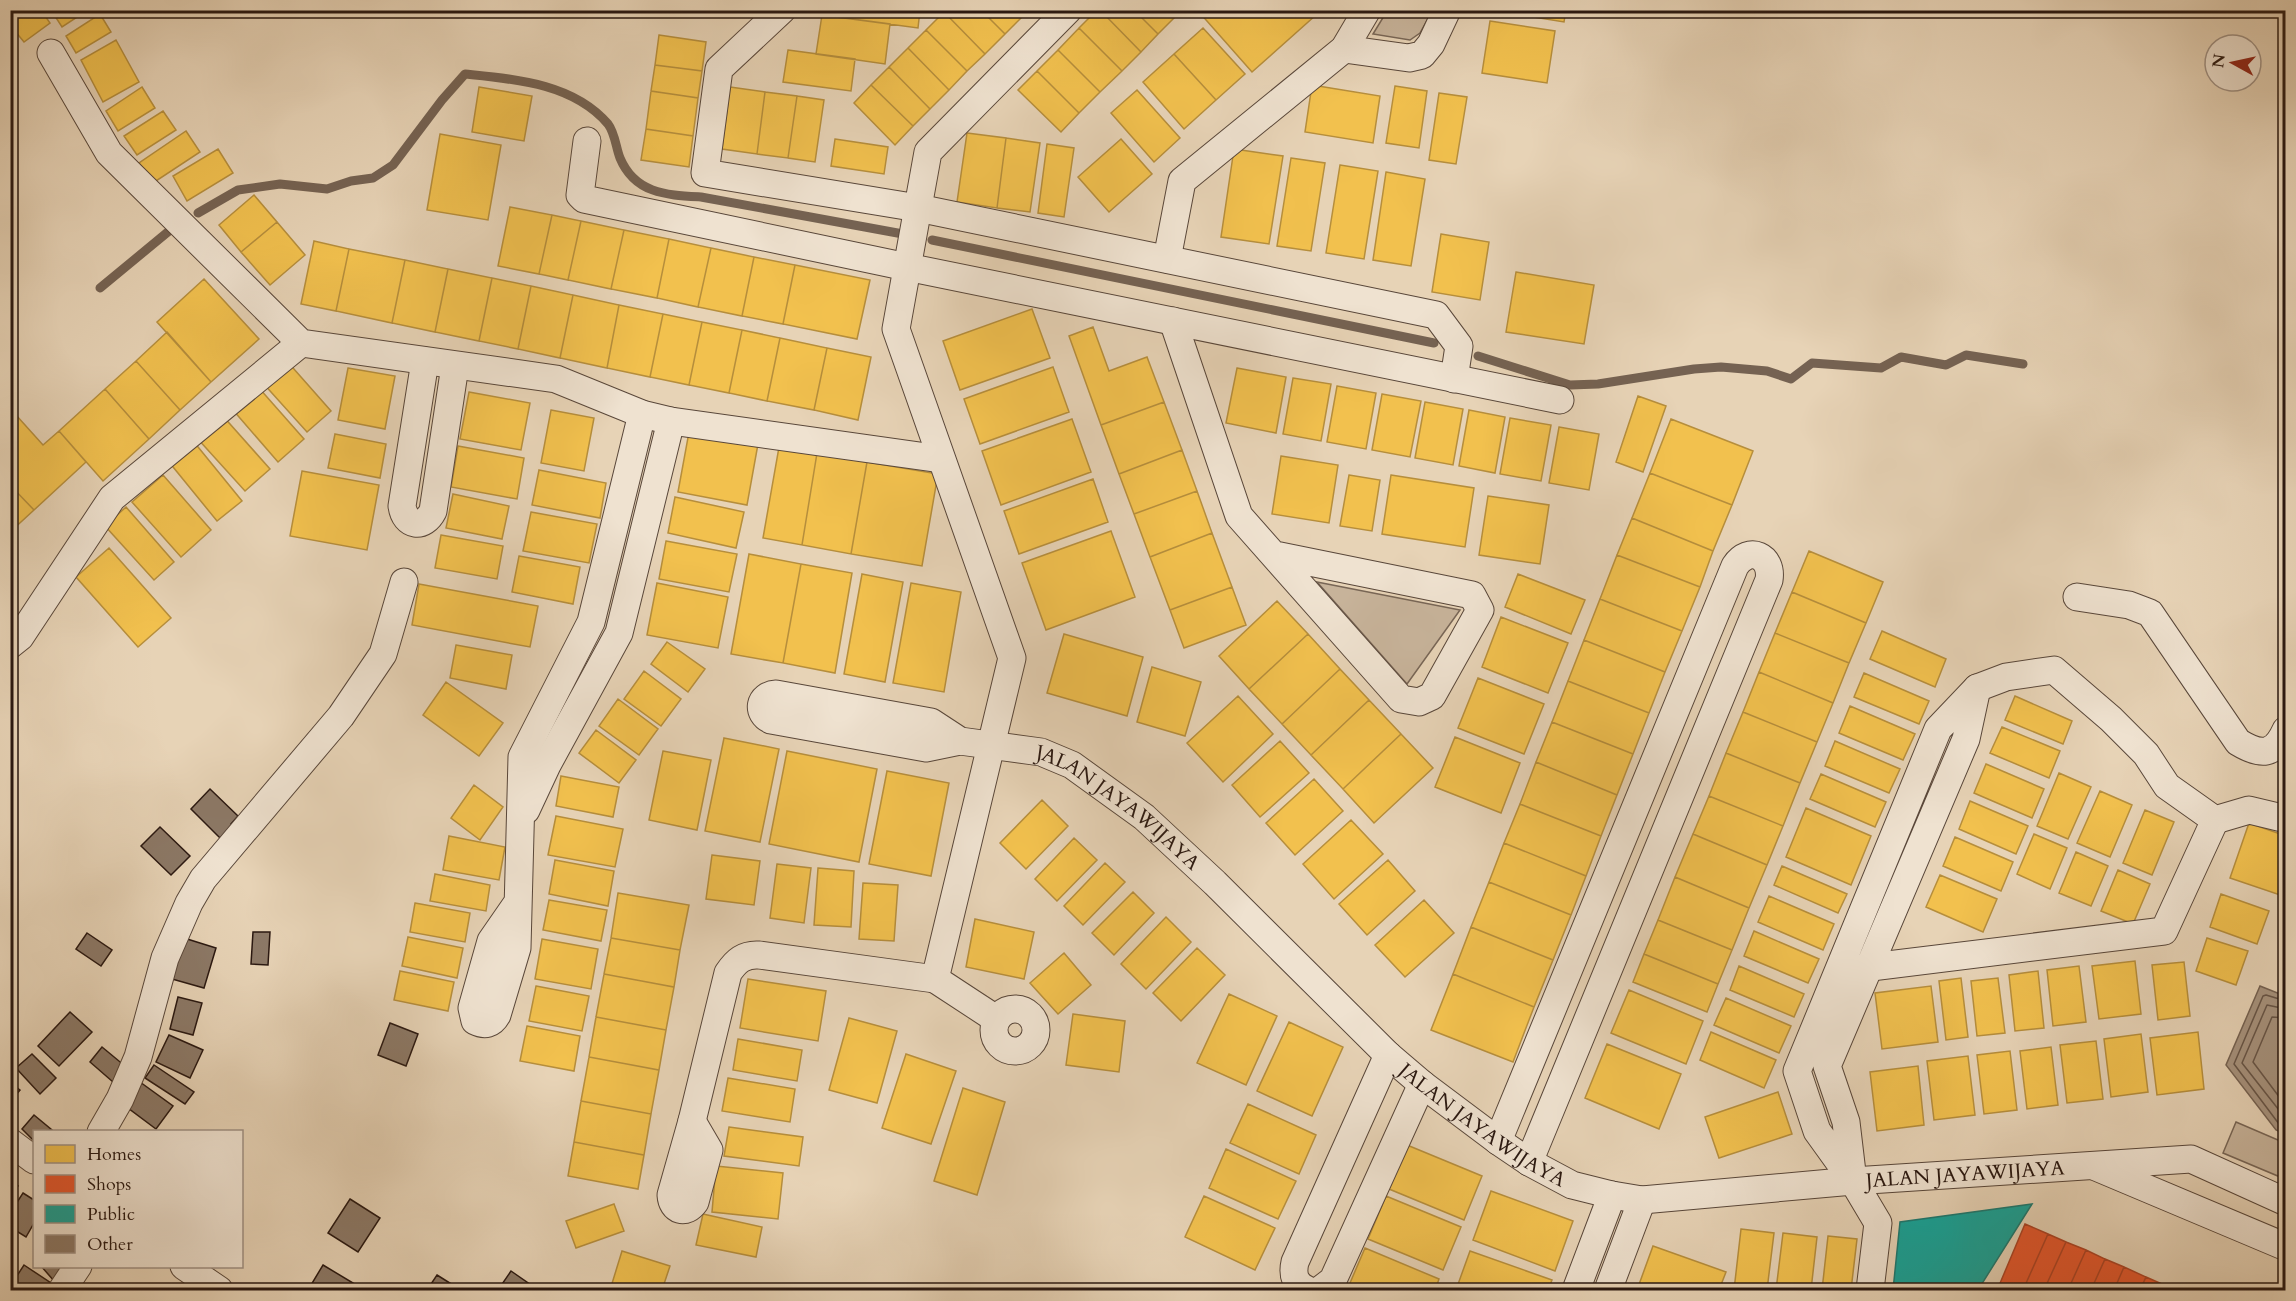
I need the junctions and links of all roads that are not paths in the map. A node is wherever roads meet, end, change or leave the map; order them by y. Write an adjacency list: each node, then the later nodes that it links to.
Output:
1 (782, 10): 8 (street)
2 (1068, 10): 8 (street)
3 (1367, 10): 5 (street)
4 (1447, 10): 5 (street)
5 (1344, 49): 9 (street)
6 (51, 53): 12 (street)
7 (586, 141): 10 (street)
8 (918, 208): 9 (street); 10 (street)
9 (1167, 260): 15 (street)
10 (907, 267): 11 (street); 19 (street)
11 (1173, 321): 15 (street); 20 (street)
12 (301, 343): 13 (street); 25 (street)
13 (425, 361): 14 (street); 14 (street)
14 (455, 366): 17 (street)
15 (1455, 379): 16 (street)
16 (1560, 400)
17 (642, 414): 18 (street); 23 (street)
18 (672, 421): 19 (street); 24 (street)
19 (941, 459): 29 (street)
20 (1275, 555): 20 (street)
21 (404, 582): 43 (street)
22 (2077, 597): 27 (street)
23 (591, 622): 24 (street); 30 (street)
24 (619, 633): 30 (street)
25 (10, 645)
26 (1977, 688): 32 (street); 36 (street); 37 (street)
27 (2286, 730)
28 (960, 741): 28 (street); 29 (street, JALAN JAYAWIJAYA)
29 (993, 745): 38 (street); 40 (street, JALAN JAYAWIJAYA)
30 (534, 761): 35 (street)
31 (2286, 819): 32 (street)
32 (2215, 820): 36 (street)
33 (1620, 849): 34 (street); 34 (street); 44 (street)
34 (1654, 863): 47 (street)
35 (518, 902)
36 (1868, 968): 37 (street); 49 (street)
37 (1839, 970): 49 (street)
38 (935, 980): 39 (street); 42 (street)
39 (996, 1019)
40 (1388, 1055): 41 (street, JALAN JAYAWIJAYA); 58 (street)
41 (1422, 1083): 44 (street, JALAN JAYAWIJAYA); 59 (street)
42 (692, 1121)
43 (102, 1130)
44 (1498, 1141): 47 (street, JALAN JAYAWIJAYA)
45 (10, 1142): 46 (street)
46 (33, 1159)
47 (1529, 1162): 50 (street, JALAN JAYAWIJAYA)
48 (2090, 1164): 49 (street, JALAN JAYAWIJAYA); 52 (street, JALAN JAYAWIJAYA); 53 (street, JALAN JAYAWIJAYA)
49 (1852, 1181): 51 (street, JALAN JAYAWIJAYA); 62 (street)
50 (1612, 1195): 51 (street, JALAN JAYAWIJAYA); 60 (street)
51 (1642, 1200): 61 (street)
52 (2286, 1202)
53 (2286, 1247)
54 (77, 1268): 56 (street)
55 (187, 1268): 57 (street)
56 (62, 1290)
57 (219, 1290)
58 (1308, 1290)
59 (1320, 1290)
60 (1576, 1290)
61 (1608, 1290)
62 (1870, 1290)

